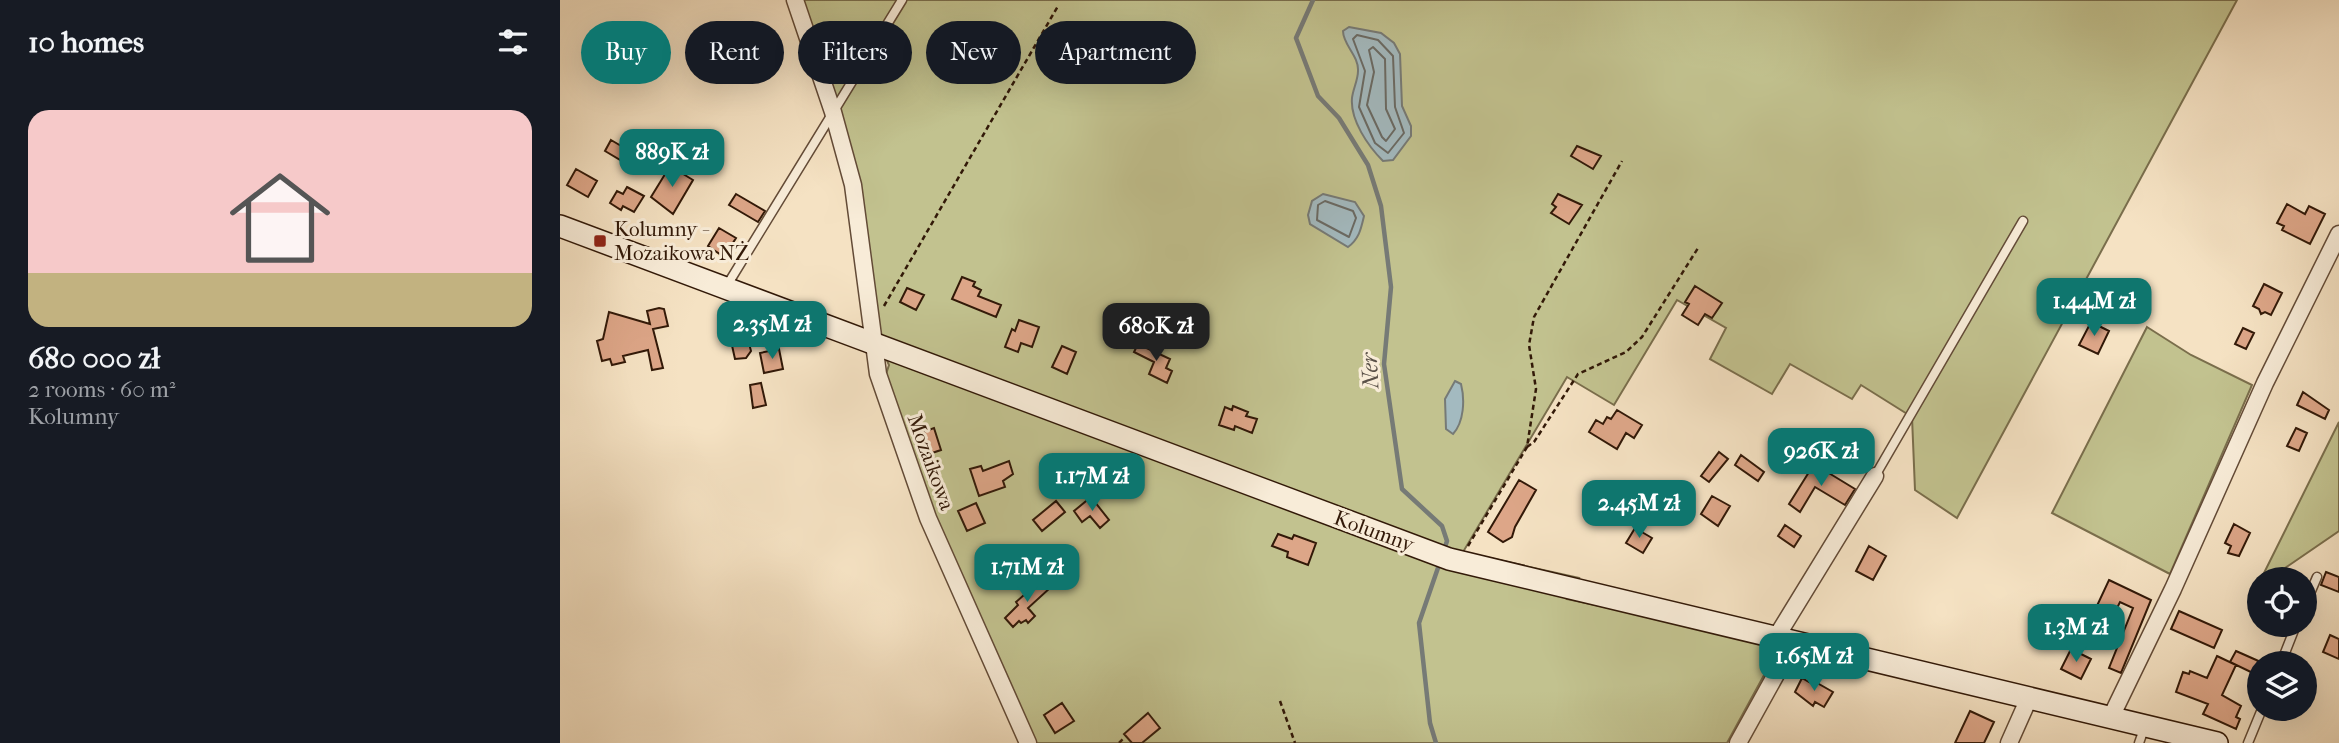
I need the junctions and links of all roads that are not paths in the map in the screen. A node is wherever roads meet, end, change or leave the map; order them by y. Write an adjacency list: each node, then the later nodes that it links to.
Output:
1 (795, 0): 3 (street, Mozaikowa)
2 (902, 0): 3 (lane)
3 (833, 112): 7 (lane); 8 (street, Mozaikowa)
4 (2023, 220): 9 (lane)
5 (560, 226): 7 (street, Kolumny)
6 (2339, 234): 12 (street)
7 (725, 288): 8 (street, Kolumny)
8 (873, 335): 10 (street, Kolumny); 16 (street, Mozaikowa)
9 (1875, 476): 10 (street)
10 (1786, 640): 11 (street, Kolumny); 17 (street)
11 (2029, 698): 12 (street, Kolumny); 18 (street)
12 (2111, 717): 14 (street, Kolumny)
13 (2257, 721): 20 (lane)
14 (2142, 734): 15 (street, Kolumny)
15 (2190, 740): 19 (street, Kolumny)
16 (1028, 743)
17 (1738, 743)
18 (2009, 743)
19 (2217, 743)
20 (2248, 743)

